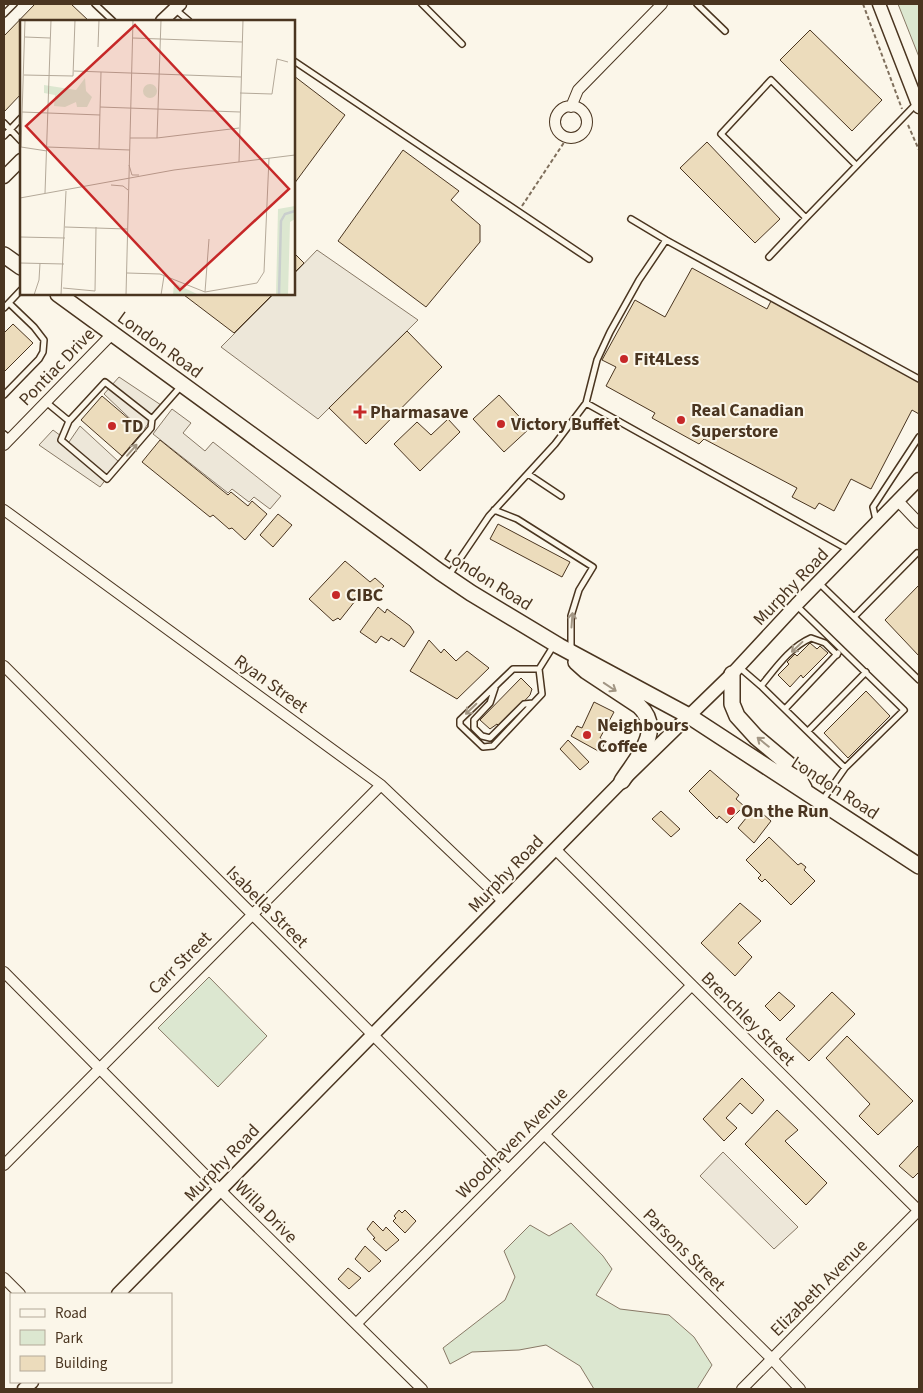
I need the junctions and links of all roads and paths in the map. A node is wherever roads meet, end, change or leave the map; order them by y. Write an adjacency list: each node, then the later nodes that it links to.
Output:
1 (14, 4): 9 (lane)
2 (95, 4): 10 (lane)
3 (422, 4): 14 (lane)
4 (662, 4): 17 (street)
5 (698, 4): 13 (lane)
6 (863, 4): 18 (path)
7 (879, 4): 16 (street)
8 (177, 6): 11 (street); 12 (lane)
9 (4, 14)
10 (112, 20)
11 (163, 20)
12 (188, 20)
13 (725, 31)
14 (462, 44)
15 (295, 62): 29 (lane)
16 (918, 105): 18 (lane)
17 (571, 107): 23 (street); 23 (street)
18 (904, 116): 25 (path); 27 (lane)
19 (20, 119): 21 (lane)
20 (4, 123): 21 (lane)
21 (10, 130): 22 (lane); 24 (lane)
22 (4, 136)
23 (567, 138): 29 (path)
24 (20, 140)
25 (919, 150)
26 (20, 161): 28 (street)
27 (856, 165): 30 (lane); 30 (lane)
28 (4, 177)
29 (518, 212): 35 (lane)
30 (806, 218): 34 (lane)
31 (631, 219): 32 (lane)
32 (666, 240): 42 (lane); 46 (lane)
33 (4, 255): 36 (main road)
34 (769, 257)
35 (589, 259)
36 (20, 266)
37 (20, 291): 39 (lane)
38 (59, 295): 41 (main road, London Road)
39 (9, 303): 40 (lane); 44 (lane)
40 (4, 308)
41 (112, 334): 43 (main road, London Road); 45 (street, Pontiac Drive)
42 (919, 379)
43 (182, 385): 47 (lane); 61 (main road, London Road)
44 (4, 395)
45 (46, 402): 48 (lane); 50 (street, Pontiac Drive)
46 (586, 403): 51 (lane); 59 (lane)
47 (152, 419): 48 (lane); 48 (lane, one-way to 47)
48 (69, 421)
49 (919, 437): 57 (lane)
50 (6, 439)
51 (528, 474): 53 (lane); 56 (lane)
52 (919, 479): 54 (street, Murphy Road)
53 (561, 496)
54 (898, 501): 57 (street, Murphy Road); 58 (street)
55 (4, 510): 81 (street, Ryan Street)
56 (494, 510): 61 (lane); 65 (lane, one-way to 56)
57 (877, 523): 59 (street, Murphy Road)
58 (919, 523)
59 (849, 550): 62 (street, Murphy Road)
60 (917, 553): 64 (lane)
61 (447, 578): 65 (main road, London Road)
62 (818, 582): 63 (street, Murphy Road); 64 (lane)
63 (796, 605): 66 (lane); 70 (street, Murphy Road)
64 (854, 617): 72 (lane)
65 (562, 647): 69 (lane); 77 (main road, London Road); 80 (main road, one-way to 80)
66 (842, 650): 67 (lane); 71 (lane)
67 (837, 655): 74 (lane, one-way to 74); 76 (lane)
68 (4, 666): 87 (street, Isabella Street)
69 (539, 669): 73 (lane); 75 (lane)
70 (736, 671): 74 (lane); 77 (street, Murphy Road); 82 (main road, one-way to 70)
71 (866, 672): 78 (lane); 79 (lane)
72 (919, 680)
73 (496, 685): 75 (lane); 75 (lane, one-way to 75)
74 (761, 686): 76 (lane)
75 (533, 703)
76 (785, 709): 78 (lane)
77 (689, 716): 80 (street, Murphy Road); 82 (main road, London Road)
78 (808, 731): 79 (lane)
79 (844, 768): 83 (lane)
80 (622, 781): 84 (street, Murphy Road)
81 (381, 785): 86 (street, Ryan Street); 87 (street, Carr Street)
82 (806, 792): 83 (main road, London Road)
83 (822, 802): 85 (main road, London Road)
84 (555, 849): 86 (street, Murphy Road); 89 (street, Brenchley Street)
85 (919, 866)
86 (504, 902): 90 (street, Murphy Road)
87 (252, 914): 90 (street, Isabella Street); 91 (street, Carr Street)
88 (4, 972): 91 (street, Willa Drive)
89 (691, 986): 92 (street, Woodhaven Avenue); 96 (street, Brenchley Street)
90 (372, 1035): 94 (street, Isabella Street); 95 (street, Murphy Road)
91 (100, 1067): 93 (street, Carr Street); 95 (street, Willa Drive)
92 (544, 1134): 94 (street, Woodhaven Avenue); 101 (street, Parsons Street)
93 (4, 1165)
94 (508, 1170): 100 (street, Woodhaven Avenue)
95 (220, 1190): 99 (street, Murphy Road); 100 (street, Willa Drive)
96 (919, 1211): 101 (street, Elizabeth Avenue)
97 (4, 1278): 98 (street)
98 (19, 1293)
99 (119, 1293)
100 (356, 1324): 102 (street, Willa Drive)
101 (772, 1360): 103 (street, Elizabeth Avenue); 104 (street, Parsons Street)
102 (422, 1389)
103 (742, 1389)
104 (800, 1389)

